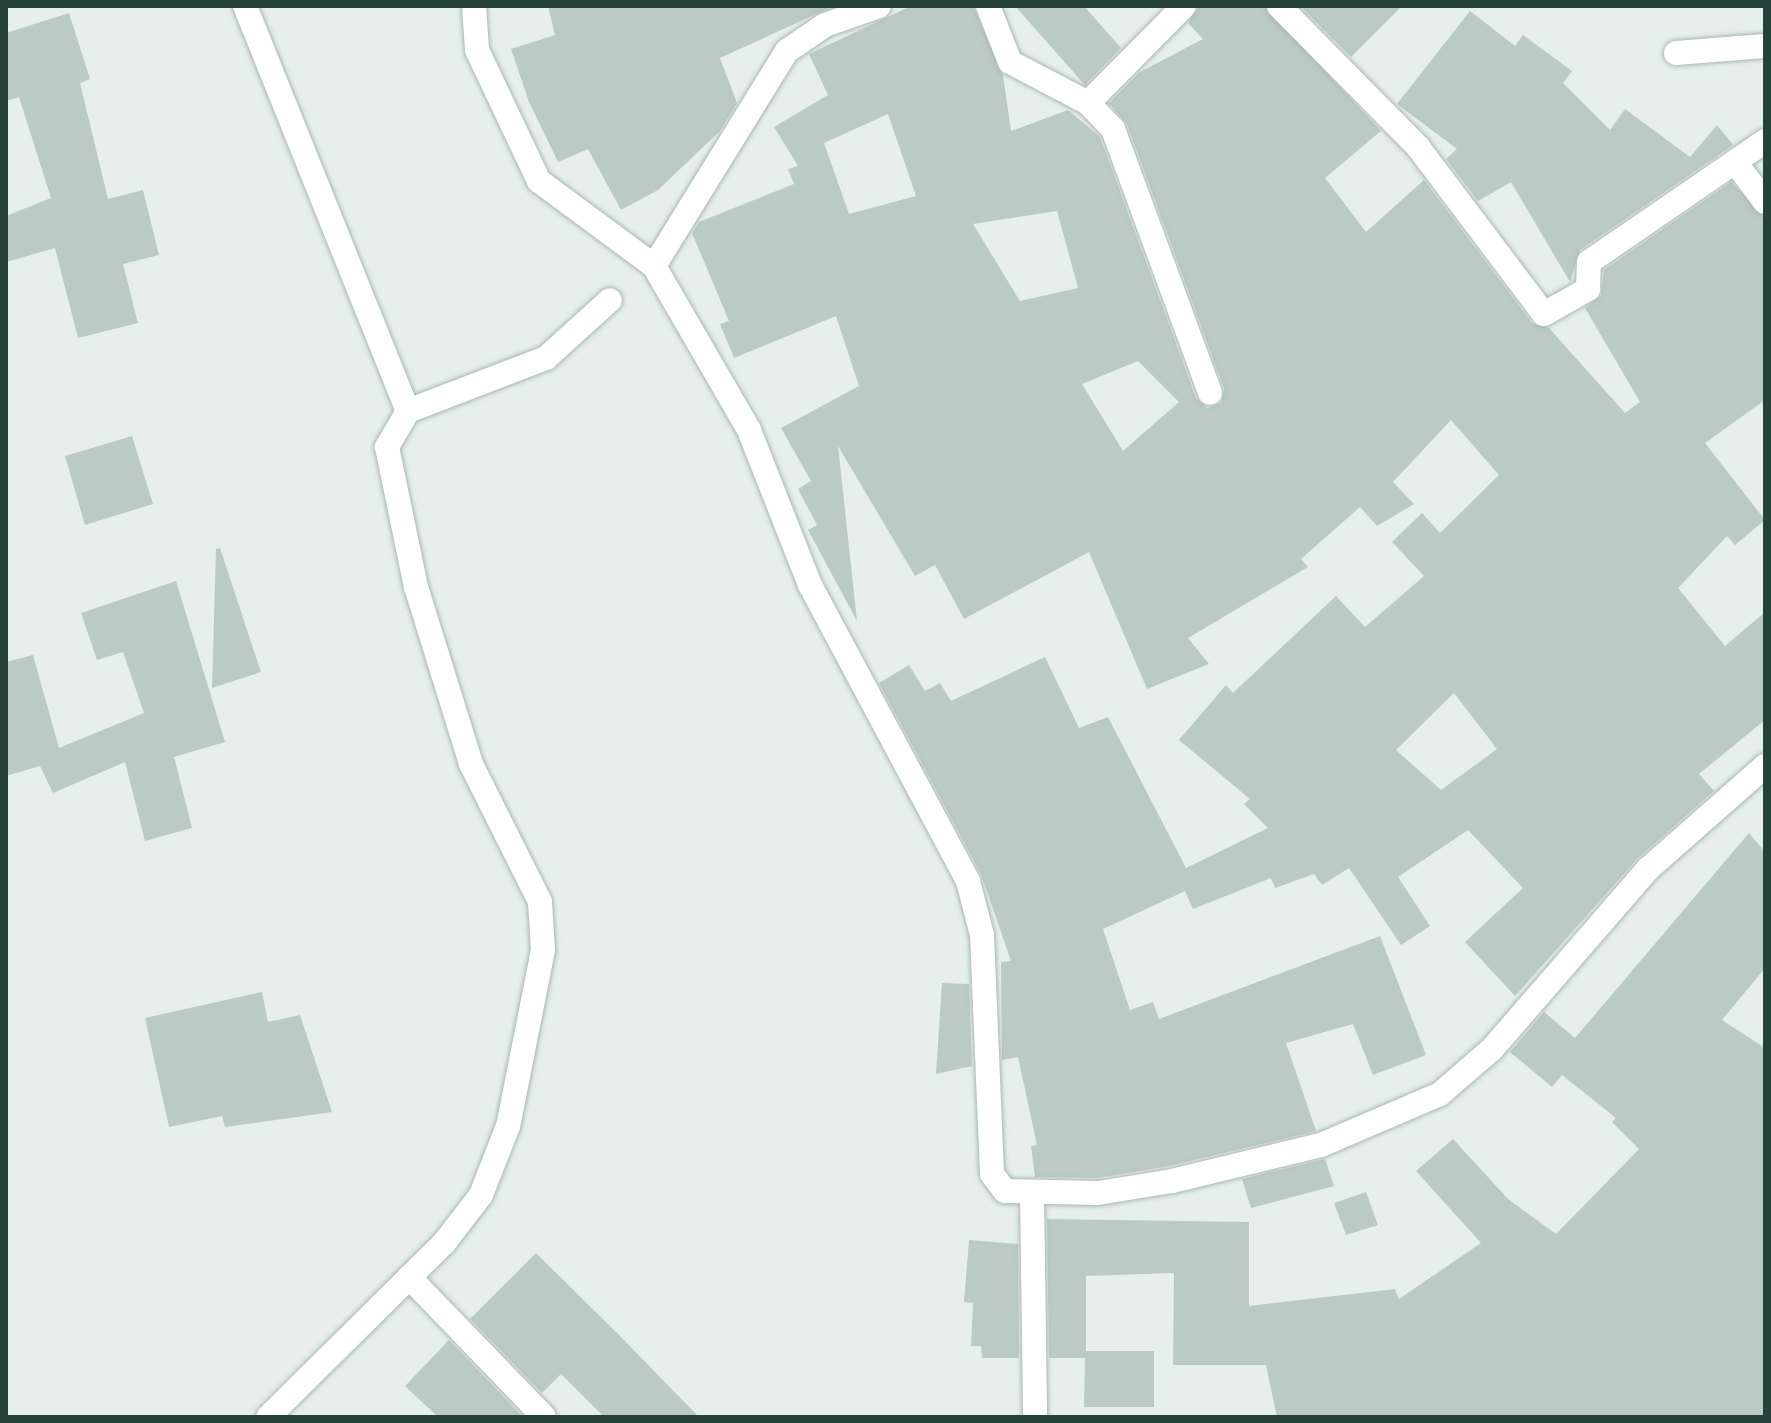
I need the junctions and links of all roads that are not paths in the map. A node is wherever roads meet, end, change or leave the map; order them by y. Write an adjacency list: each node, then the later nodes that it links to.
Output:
1 (245, 6): 16 (street)
2 (474, 6): 13 (street)
3 (879, 6): 13 (street)
4 (988, 6): 9 (street)
5 (1184, 6): 9 (street)
6 (1279, 6): 11 (street)
7 (1765, 46): 8 (street)
8 (1676, 53)
9 (1088, 103): 15 (street)
10 (1765, 141): 11 (street)
11 (1735, 162): 12 (street)
12 (1765, 202)
13 (654, 266): 18 (street)
14 (610, 300): 16 (street)
15 (1210, 393)
16 (408, 411): 19 (street)
17 (1765, 766): 18 (street)
18 (1032, 1193): 22 (street)
19 (409, 1277): 20 (street); 21 (street)
20 (268, 1417)
21 (544, 1417)
22 (1035, 1417)

